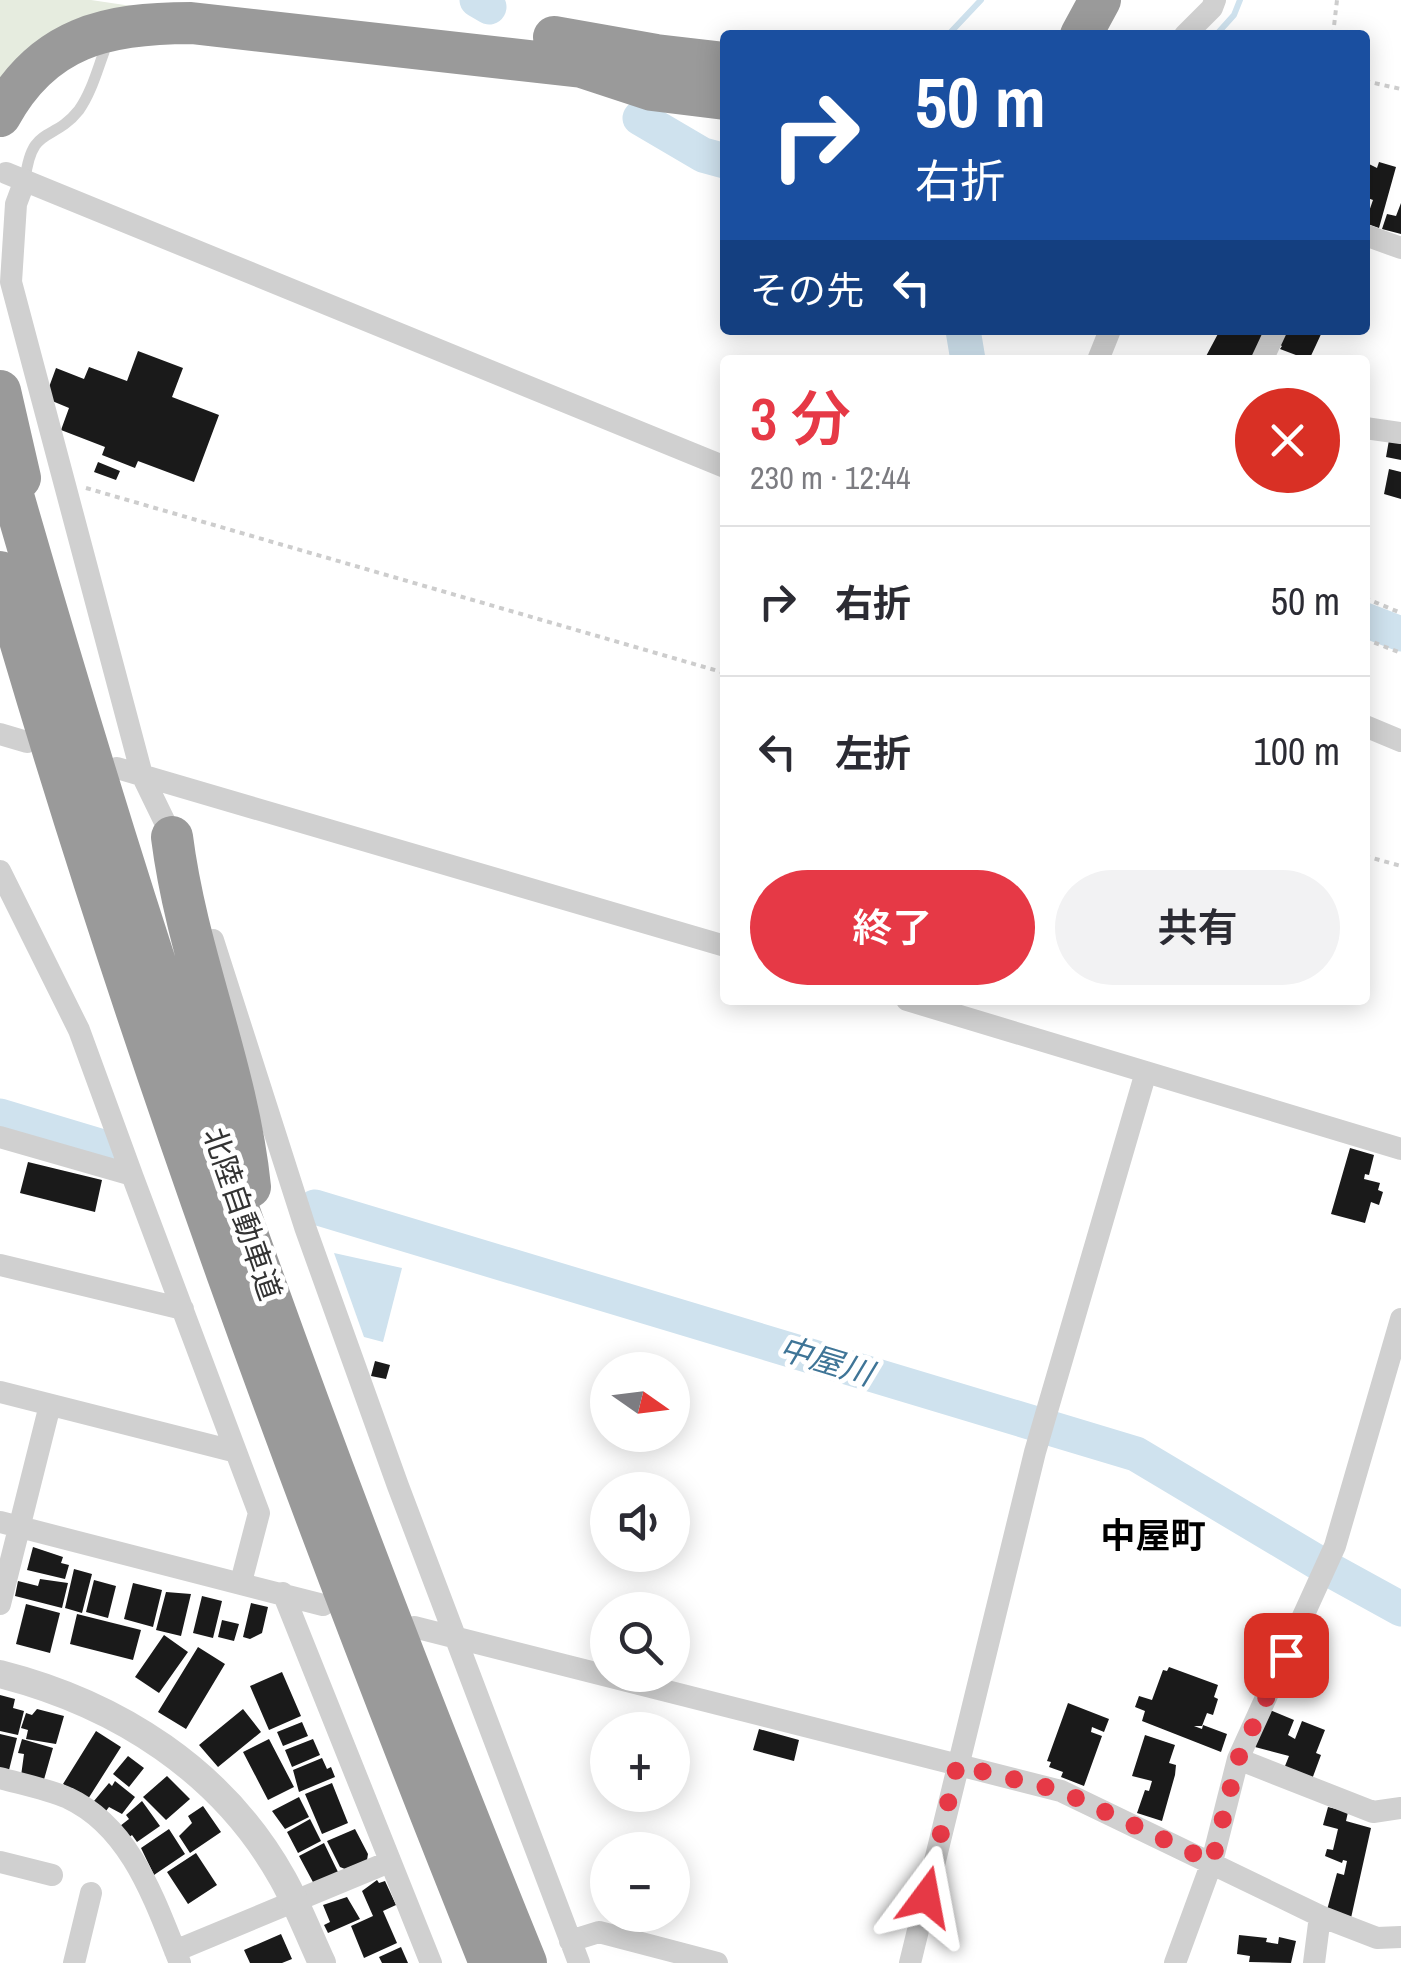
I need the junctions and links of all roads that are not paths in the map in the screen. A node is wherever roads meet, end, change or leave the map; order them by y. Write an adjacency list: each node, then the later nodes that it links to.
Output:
1 (216, 0): 10 (highway)
2 (1100, 0): 5 (highway)
3 (1126, 0): 6 (highway)
4 (1215, 0): 7 (street)
5 (1084, 30)
6 (1112, 30)
7 (1189, 30)
8 (720, 45): 10 (highway)
9 (104, 52): 15 (lane)
10 (582, 54): 11 (highway); 12 (highway); 13 (highway); 14 (highway)
11 (720, 62)
12 (720, 81)
13 (720, 98)
14 (0, 116)
15 (16, 177): 22 (street); 29 (street)
16 (1370, 237): 17 (street)
17 (1401, 248)
18 (0, 391): 32 (highway)
19 (1370, 429): 20 (street)
20 (1401, 434)
21 (0, 450): 32 (highway, 北陸自動車道)
22 (720, 465)
23 (0, 572): 71 (highway, 北陸自動車道)
24 (1370, 728): 26 (street)
25 (0, 734): 27 (street)
26 (1401, 741)
27 (27, 742)
28 (117, 768): 29 (street)
29 (142, 774): 30 (street); 33 (street)
30 (172, 837): 39 (highway); 52 (street)
31 (0, 871): 38 (street)
32 (126, 873): 39 (highway, 北陸自動車道)
33 (720, 945)
34 (925, 1005): 35 (street)
35 (1146, 1072): 37 (street); 55 (street)
36 (0, 1137): 38 (street)
37 (1401, 1149)
38 (132, 1175): 41 (street)
39 (258, 1264): 72 (highway, 北陸自動車道)
40 (0, 1265): 41 (street)
41 (183, 1309): 45 (street)
42 (1401, 1320): 54 (street)
43 (0, 1392): 44 (street)
44 (50, 1405): 45 (street); 46 (street)
45 (233, 1451): 47 (street)
46 (10, 1524): 47 (street); 49 (street)
47 (241, 1582): 48 (street)
48 (283, 1593): 50 (street); 59 (street)
49 (0, 1604)
50 (323, 1606)
51 (414, 1626): 52 (street)
52 (456, 1637): 55 (street); 66 (street)
53 (0, 1674): 63 (street)
54 (1238, 1759): 57 (street); 60 (street)
55 (957, 1765): 60 (street); 74 (street)
56 (0, 1778): 67 (street)
57 (1401, 1808)
58 (0, 1862): 61 (street)
59 (389, 1862): 63 (street); 70 (street)
60 (1212, 1862): 64 (street); 75 (street)
61 (52, 1875)
62 (92, 1893): 68 (street)
63 (295, 1902): 67 (street); 69 (street)
64 (1320, 1916): 65 (street); 76 (street)
65 (1401, 1937)
66 (574, 1952): 73 (street)
67 (177, 1957)
68 (74, 1963)
69 (322, 1963)
70 (431, 1963)
71 (490, 1963)
72 (526, 1963)
73 (717, 1963)
74 (910, 1963)
75 (1175, 1963)
76 (1314, 1963)

